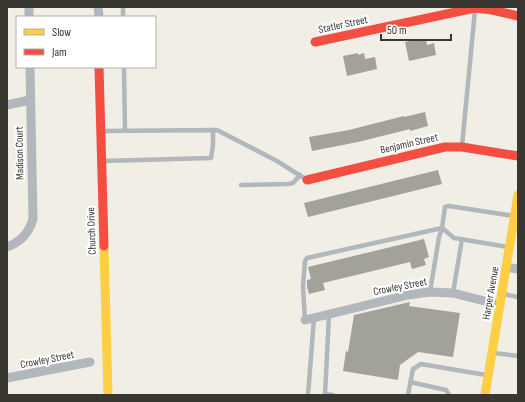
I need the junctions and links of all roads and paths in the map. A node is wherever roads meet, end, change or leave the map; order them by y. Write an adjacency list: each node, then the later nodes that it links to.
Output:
1 (475, 8): 2 (street, Statler Street); 3 (street, Statler Street); 12 (lane)
2 (518, 16)
3 (315, 42)
4 (30, 68): 7 (street, Madison Court)
5 (99, 68): 9 (street, Church Drive)
6 (124, 68): 10 (lane)
7 (30, 100): 8 (street); 21 (street, Madison Court)
8 (7, 105)
9 (100, 130): 10 (lane); 14 (street, Church Drive)
10 (125, 130): 11 (lane)
11 (213, 130): 14 (lane); 15 (lane)
12 (462, 147): 13 (street, Benjamin Street); 15 (street, Benjamin Street)
13 (518, 156)
14 (101, 161): 40 (street, Church Drive)
15 (303, 177): 16 (lane)
16 (241, 185)
17 (518, 194): 18 (street, Harper Avenue)
18 (514, 216): 19 (lane); 22 (street, Harper Avenue)
19 (442, 228): 20 (lane); 25 (lane); 32 (lane)
20 (462, 239): 22 (lane); 26 (lane)
21 (7, 247)
22 (509, 247): 23 (street, Harper Avenue)
23 (506, 267): 24 (street); 27 (street, Harper Avenue)
24 (518, 269)
25 (430, 292): 26 (street, Crowley Street); 30 (street, Crowley Street)
26 (453, 293): 29 (street, Crowley Street)
27 (502, 294): 28 (lane); 29 (street, Harper Avenue)
28 (518, 297)
29 (500, 305): 33 (street, Harper Avenue)
30 (330, 314): 31 (street, Crowley Street); 39 (lane)
31 (314, 318): 32 (street, Crowley Street); 41 (lane)
32 (305, 320)
33 (492, 352): 34 (lane); 36 (street, Harper Avenue)
34 (518, 356)
35 (90, 362): 37 (street, Crowley Street)
36 (488, 376): 38 (lane); 45 (street, Harper Avenue)
37 (7, 378)
38 (410, 382): 43 (lane); 44 (lane)
39 (325, 394): 42 (lane)
40 (108, 395)
41 (308, 395)
42 (333, 395)
43 (408, 395)
44 (449, 395)
45 (485, 395)

